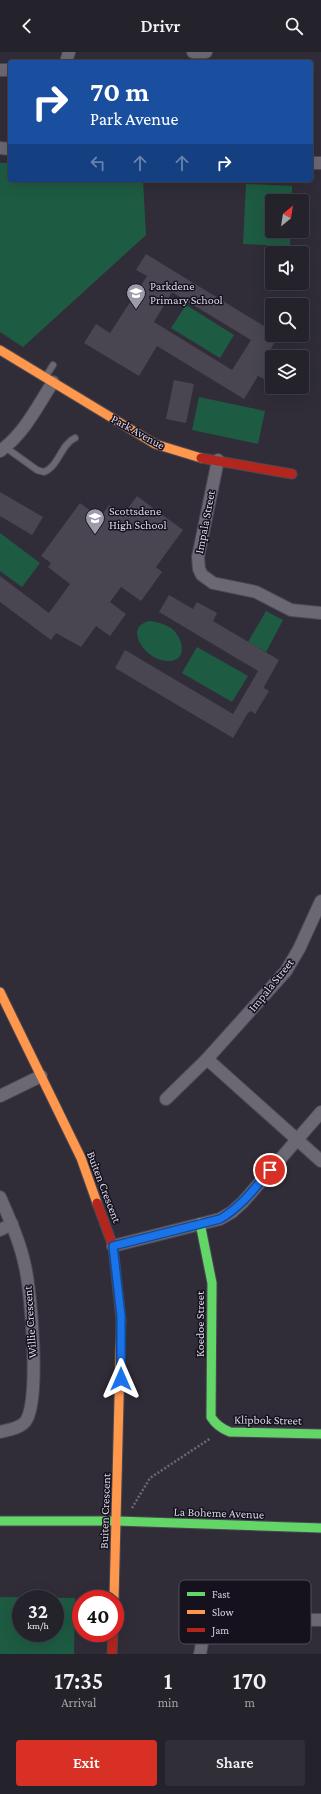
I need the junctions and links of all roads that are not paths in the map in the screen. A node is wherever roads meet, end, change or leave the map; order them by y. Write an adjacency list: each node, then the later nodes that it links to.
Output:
1 (193, 52): 2 (street)
2 (206, 52)
3 (0, 350): 5 (street, Park Avenue)
4 (53, 365): 5 (lane)
5 (49, 380): 7 (street); 8 (street, Park Avenue)
6 (75, 438): 10 (lane)
7 (3, 449): 10 (lane)
8 (218, 460): 11 (street, Park Avenue); 12 (street, Impala Street)
9 (61, 464): 10 (lane)
10 (50, 467)
11 (292, 474)
12 (321, 613)
13 (321, 901): 15 (street, Impala Street)
14 (0, 992): 16 (street, Buiten Crescent)
15 (207, 1059): 18 (street, Impala Street); 20 (street)
16 (41, 1076): 17 (street); 26 (street, Buiten Crescent)
17 (0, 1096)
18 (166, 1099)
19 (321, 1112): 20 (street)
20 (296, 1140): 21 (street); 23 (street)
21 (321, 1162)
22 (0, 1197): 24 (street, Willie Crescent)
23 (200, 1223): 26 (street); 27 (street, Koedoe Street)
24 (12, 1224): 25 (street); 28 (street, Willie Crescent)
25 (0, 1230)
26 (113, 1246): 31 (street, Buiten Crescent)
27 (217, 1425): 29 (street, Klipbok Street)
28 (0, 1432)
29 (321, 1434)
30 (0, 1521): 31 (street, La Boheme Avenue)
31 (116, 1522): 32 (street, La Boheme Avenue); 33 (street, Buiten Crescent)
32 (321, 1528)
33 (114, 1590)
34 (311, 1620): 35 (street)
35 (321, 1620)
36 (113, 1642): 38 (street)
37 (202, 1644): 39 (street)
38 (112, 1654)
39 (200, 1654)

